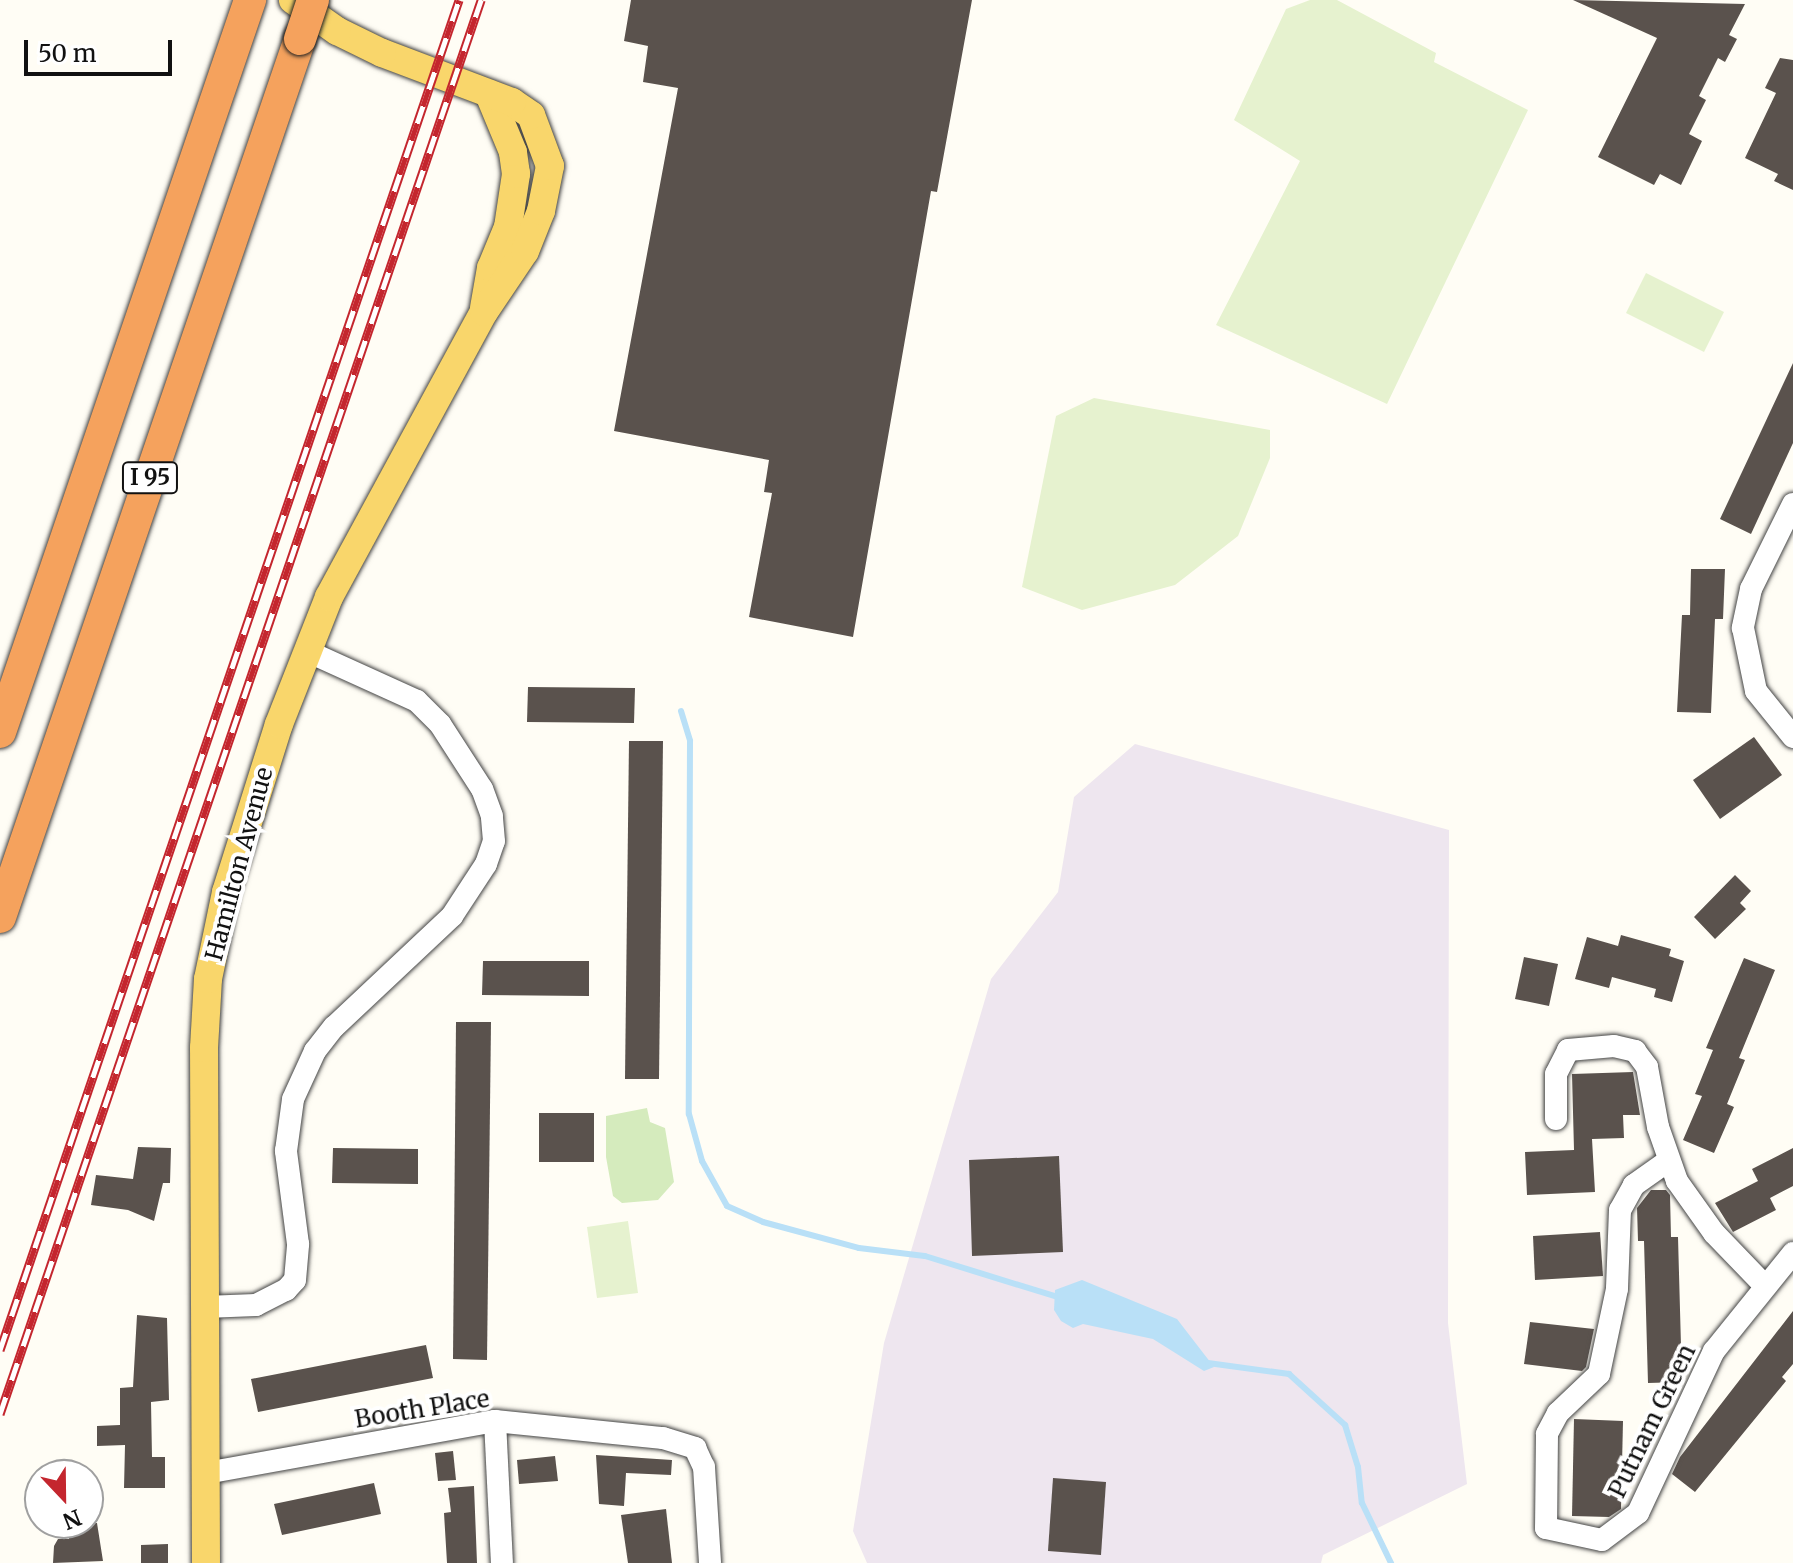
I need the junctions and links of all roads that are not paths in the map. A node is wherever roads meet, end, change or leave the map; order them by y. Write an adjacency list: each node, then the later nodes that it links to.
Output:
1 (250, 0): 6 (highway, I 95)
2 (293, 0): 5 (main road, Hamilton Avenue)
3 (313, 0): 8 (highway, I 95, bridge)
4 (1793, 504): 7 (street)
5 (307, 651): 13 (main road, Hamilton Avenue); 13 (street)
6 (1, 729)
7 (1793, 737)
8 (0, 917)
9 (1556, 1119): 10 (street)
10 (1668, 1161): 12 (street); 12 (street, Putnam Green)
11 (1793, 1253): 12 (street, Putnam Green)
12 (1763, 1284)
13 (205, 1307): 15 (main road, Hamilton Avenue)
14 (495, 1421): 15 (street, Booth Place); 17 (street); 18 (street, Booth Place)
15 (206, 1473): 16 (main road, Hamilton Avenue)
16 (206, 1563)
17 (502, 1563)
18 (710, 1563)

